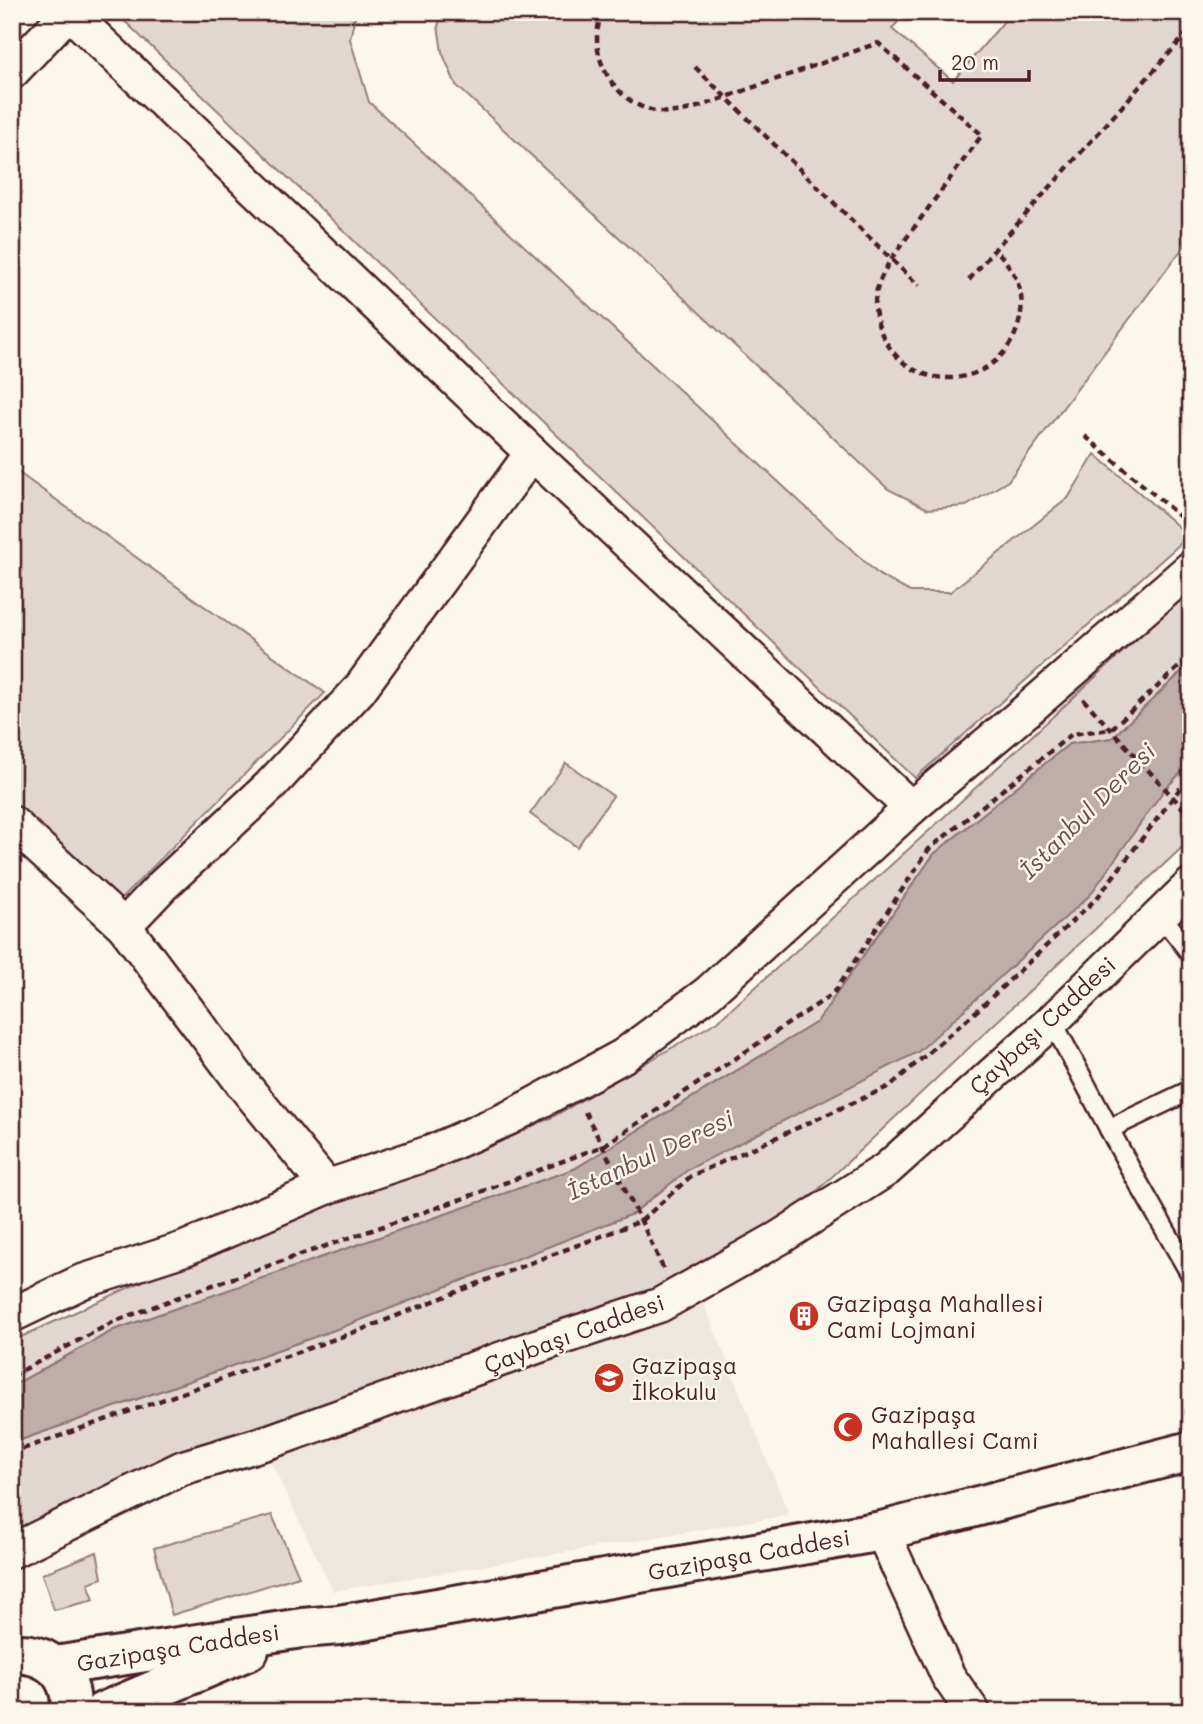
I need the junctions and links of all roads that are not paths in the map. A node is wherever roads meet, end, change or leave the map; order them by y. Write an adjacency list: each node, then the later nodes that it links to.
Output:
1 (69, 12): 2 (street); 3 (street)
2 (12, 72)
3 (532, 453): 5 (street); 9 (street)
4 (1191, 568): 5 (street)
5 (911, 808): 14 (street)
6 (12, 823): 9 (street)
7 (1191, 885): 8 (street, Çaybaşı Caddesi)
8 (1160, 914): 10 (lane); 11 (street, Çaybaşı Caddesi)
9 (124, 926): 14 (street)
10 (1191, 954)
11 (1052, 1021): 13 (lane); 19 (street, Çaybaşı Caddesi)
12 (1191, 1090): 13 (lane)
13 (1109, 1129): 15 (lane)
14 (327, 1187): 16 (street)
15 (1191, 1275)
16 (12, 1315)
17 (1191, 1451): 18 (street, Gazipaşa Caddesi)
18 (881, 1531): 20 (street, Gazipaşa Caddesi); 25 (street)
19 (12, 1551)
20 (302, 1628): 22 (street, Gazipaşa Caddesi); 24 (street, Gazipaşa Caddesi)
21 (12, 1654): 22 (street)
22 (55, 1666): 23 (street)
23 (70, 1712)
24 (103, 1712)
25 (973, 1712)

